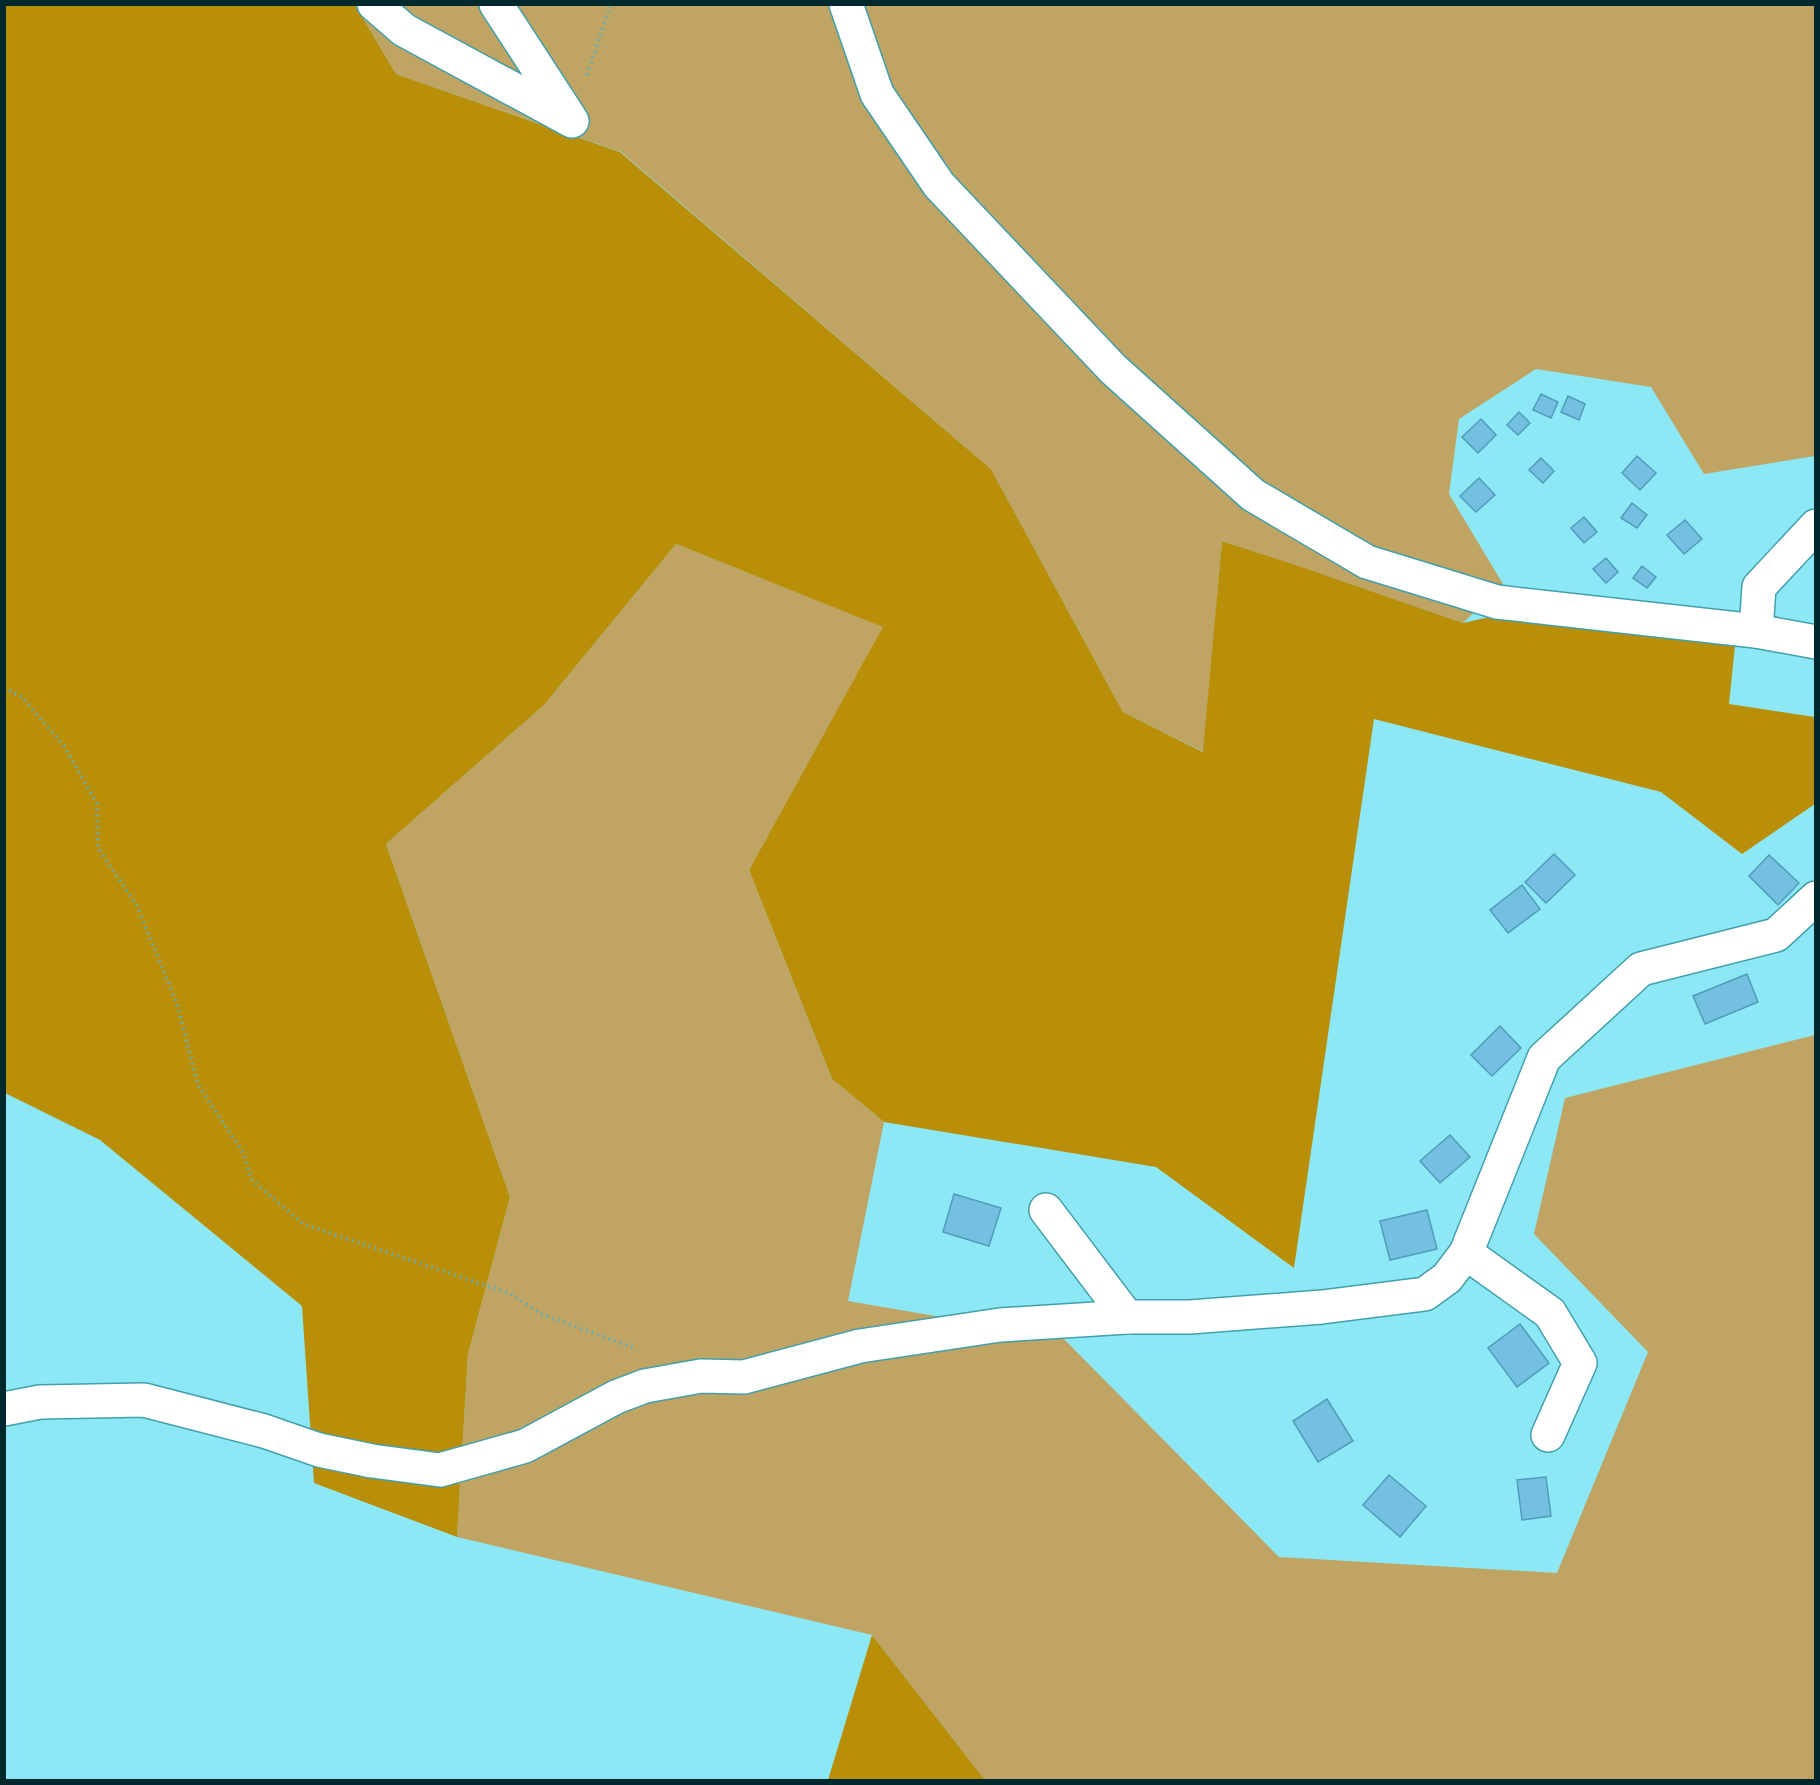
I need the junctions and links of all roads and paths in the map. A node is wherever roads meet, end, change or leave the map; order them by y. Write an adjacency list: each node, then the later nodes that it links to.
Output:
1 (374, 4): 5 (street)
2 (496, 4): 5 (street)
3 (611, 4): 5 (path)
4 (846, 4): 7 (street)
5 (572, 121)
6 (1815, 526): 7 (street)
7 (1756, 631): 8 (street)
8 (1815, 642)
9 (4, 688): 14 (path)
10 (1815, 898): 12 (street)
11 (1046, 1210): 13 (street)
12 (1466, 1253): 13 (street); 16 (street)
13 (1127, 1317): 15 (street)
14 (648, 1353)
15 (4, 1409)
16 (1548, 1435)

